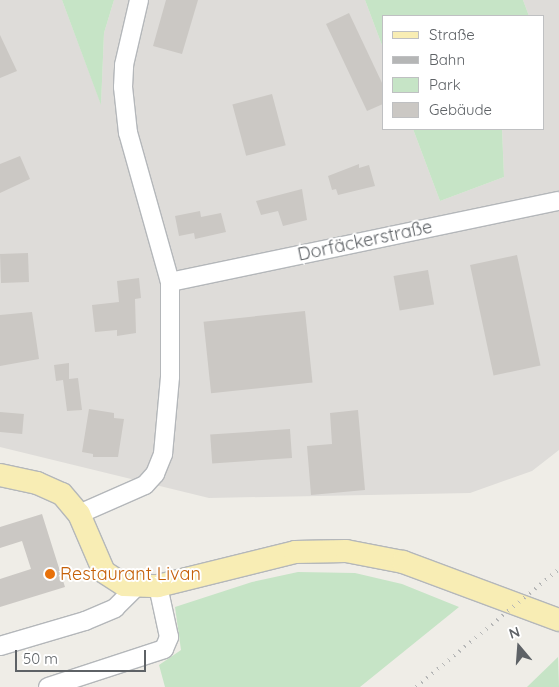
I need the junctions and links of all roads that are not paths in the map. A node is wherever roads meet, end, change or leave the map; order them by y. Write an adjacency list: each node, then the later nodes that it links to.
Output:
1 (139, 0): 3 (street)
2 (559, 201): 3 (street, Dorfäckerstraße)
3 (170, 282): 5 (street)
4 (0, 475): 5 (main road)
5 (79, 514): 7 (main road)
6 (158, 586): 7 (main road); 8 (main road); 10 (street)
7 (136, 587): 9 (street)
8 (559, 620)
9 (0, 646)
10 (48, 687)

